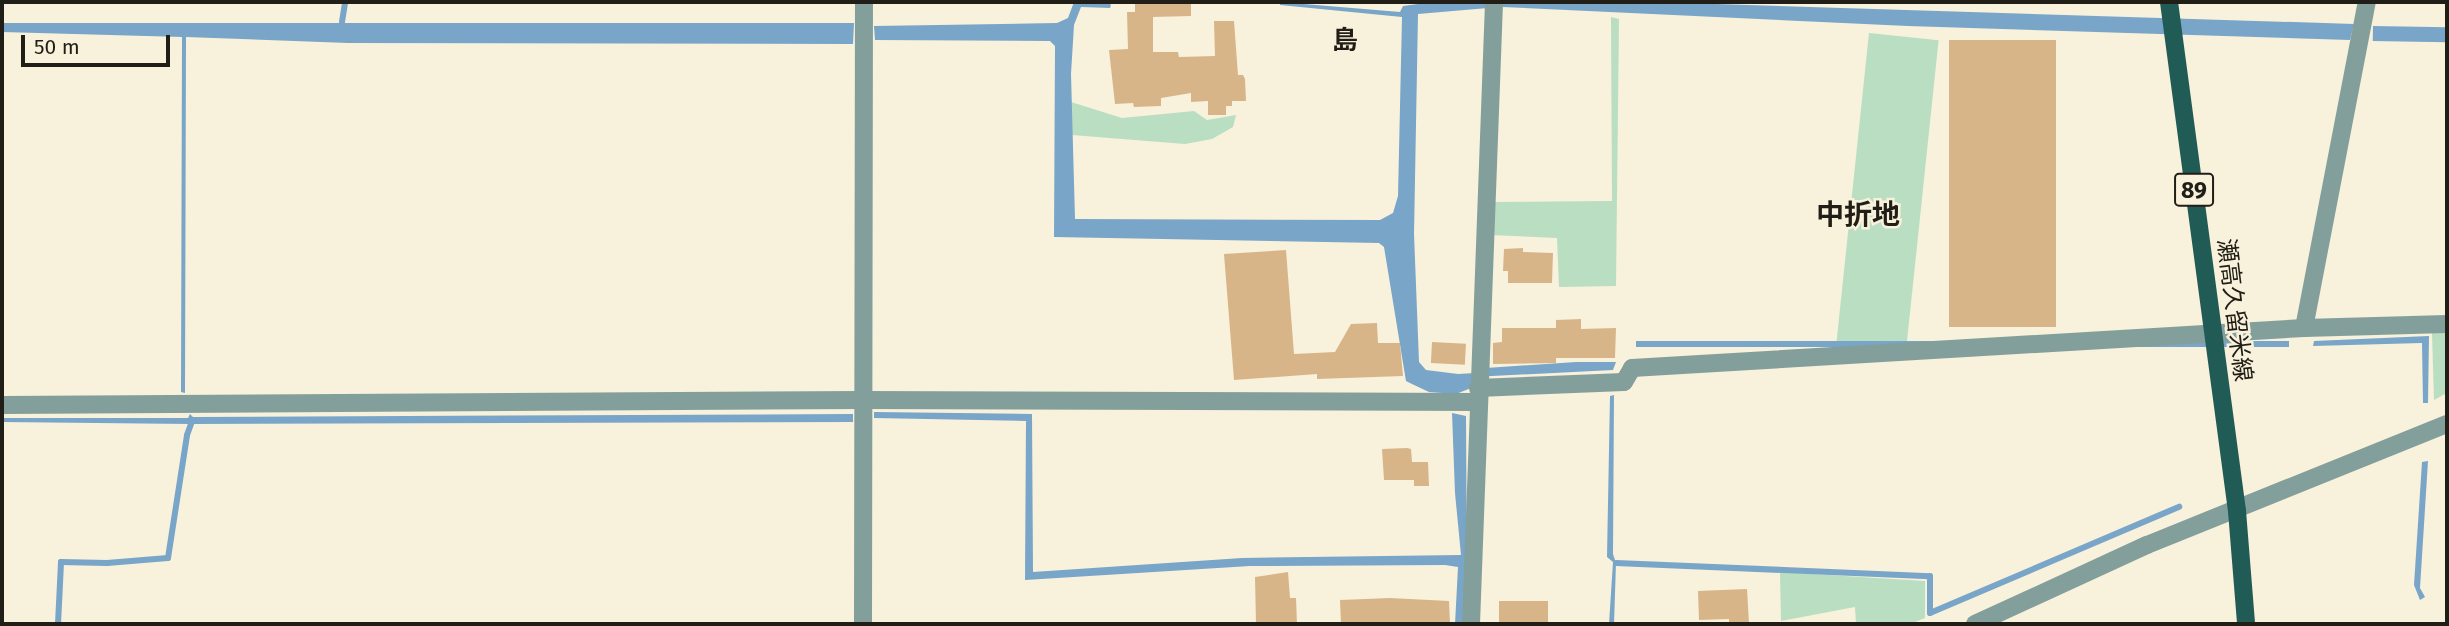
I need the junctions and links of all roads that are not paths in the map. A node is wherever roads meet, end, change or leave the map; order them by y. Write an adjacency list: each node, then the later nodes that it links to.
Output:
1 (864, 2): 9 (street)
2 (1494, 2): 8 (street)
3 (2367, 2): 6 (street)
4 (2170, 8): 7 (main road, 瀬高久留米線 / 89)
5 (2447, 324): 6 (street)
6 (2304, 328): 7 (street)
7 (2213, 343): 8 (street); 12 (main road, 瀬高久留米線 / 89)
8 (1478, 395): 9 (street); 14 (street)
9 (862, 400): 10 (street); 13 (street)
10 (2, 405)
11 (2447, 424): 12 (street)
12 (2237, 511): 15 (street); 16 (main road, 瀬高久留米線 / 89)
13 (863, 624)
14 (1471, 624)
15 (1975, 624)
16 (2246, 624)

